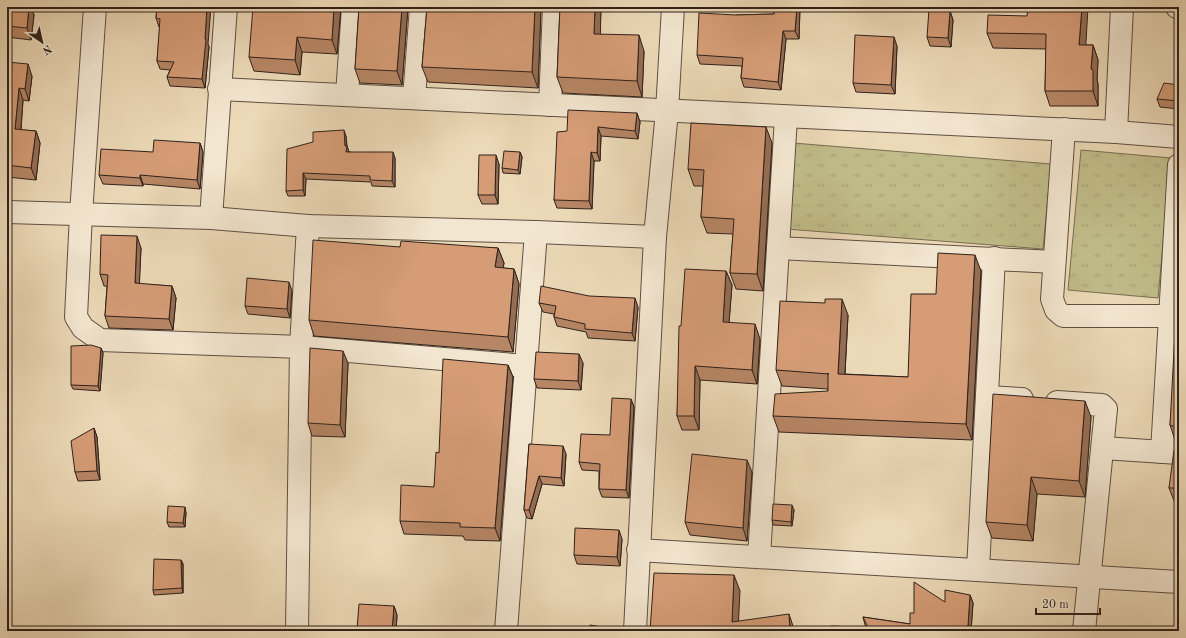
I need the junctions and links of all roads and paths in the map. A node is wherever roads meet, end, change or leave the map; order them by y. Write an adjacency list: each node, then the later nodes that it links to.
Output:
1 (95, 7): 19 (street)
2 (226, 7): 8 (street)
3 (353, 7): 9 (street)
4 (421, 7): 10 (street)
5 (554, 7): 11 (street)
6 (673, 7): 12 (street)
7 (1122, 7): 15 (street)
8 (219, 89): 9 (street); 20 (street)
9 (347, 95): 10 (street)
10 (414, 98): 11 (street)
11 (550, 105): 12 (street)
12 (667, 111): 13 (street); 23 (street)
13 (786, 117): 14 (street); 24 (street)
14 (1064, 129): 15 (street); 27 (street)
15 (1116, 132): 16 (street)
16 (1179, 138)
17 (1179, 165): 25 (street)
18 (7, 212): 19 (street)
19 (81, 214): 20 (street); 29 (street)
20 (211, 218): 21 (street)
21 (308, 226): 22 (street); 29 (street)
22 (536, 232): 23 (street); 30 (street)
23 (655, 237): 34 (street)
24 (778, 248): 26 (street); 35 (street)
25 (1176, 255): 28 (street)
26 (994, 258): 27 (street); 31 (street)
27 (1054, 262): 28 (street)
28 (1175, 316): 33 (street)
29 (301, 347): 30 (street); 39 (street)
30 (526, 366): 40 (street)
31 (988, 397): 32 (street); 36 (street)
32 (1103, 448): 33 (street); 37 (street)
33 (1171, 452)
34 (638, 550): 35 (street); 41 (street)
35 (758, 558): 36 (street)
36 (978, 570): 37 (street)
37 (1089, 577): 38 (street); 42 (street)
38 (1179, 582)
39 (297, 631)
40 (506, 631)
41 (635, 631)
42 (1084, 631)

